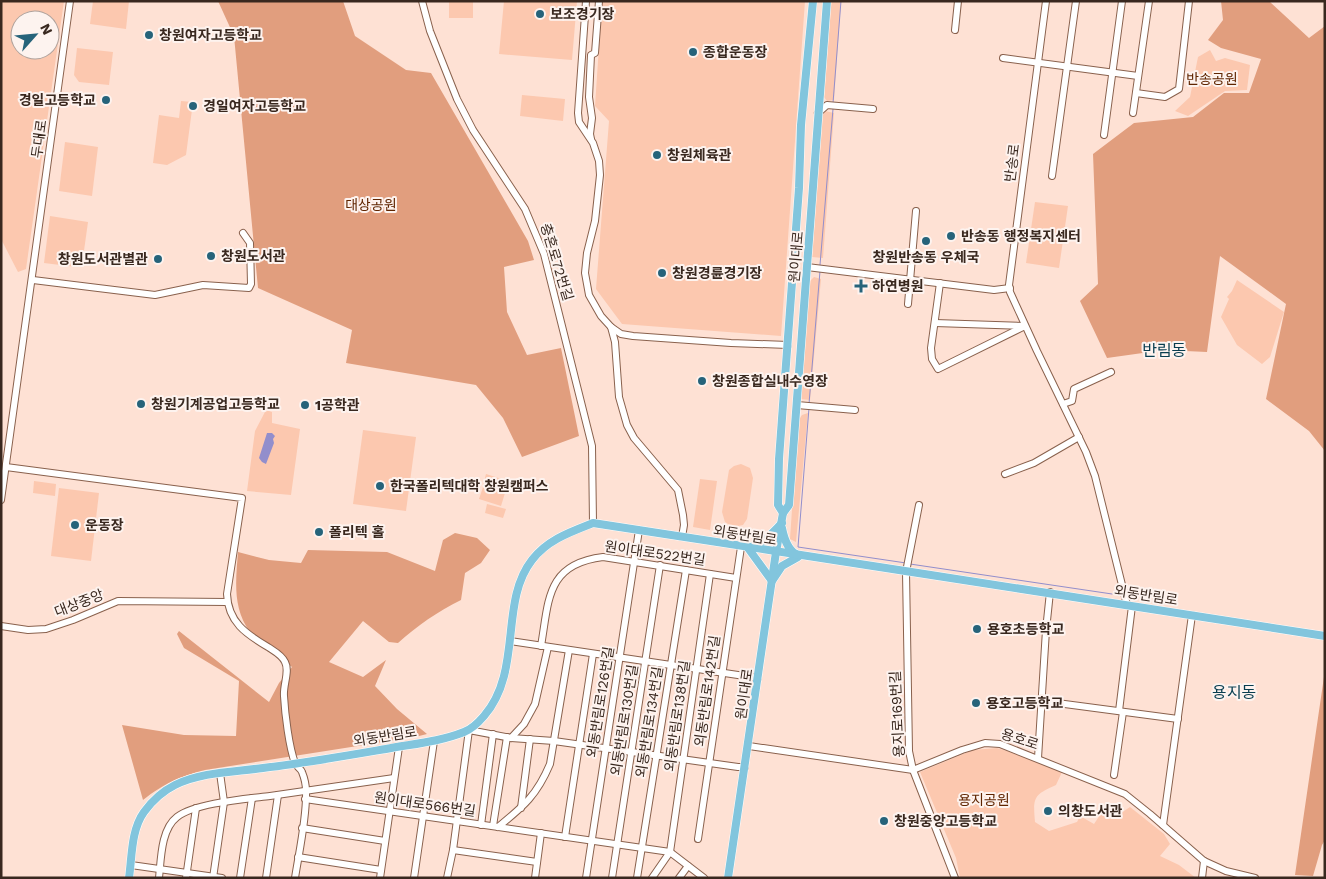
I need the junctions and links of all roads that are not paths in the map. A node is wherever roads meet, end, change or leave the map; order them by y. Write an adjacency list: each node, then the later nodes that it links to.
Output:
1 (70, 1): 31 (street, 두대로)
2 (422, 1): 50 (street, 충혼로72번길)
3 (586, 1): 26 (street)
4 (599, 1): 26 (street)
5 (813, 1): 39 (main road, 원이대로)
6 (827, 1): 19 (main road, 원이대로)
7 (958, 1): 13 (street)
8 (1046, 1): 15 (street, 반송로)
9 (1076, 1): 16 (street)
10 (1122, 1): 17 (street)
11 (1148, 1): 18 (street)
12 (1189, 1): 20 (street)
13 (955, 30)
14 (1003, 58): 15 (street)
15 (1038, 62): 16 (street); 34 (street, 반송로)
16 (1067, 66): 17 (street); 27 (street)
17 (1112, 72): 18 (street); 25 (street)
18 (1138, 76): 20 (street)
19 (820, 87): 21 (street); 23 (main road, 원이대로)
20 (1136, 93): 24 (street)
21 (826, 105): 22 (street); 23 (street)
22 (873, 109)
23 (818, 114): 30 (main road, 원이대로)
24 (1133, 114)
25 (1104, 135)
26 (592, 143): 38 (street)
27 (1052, 176)
28 (916, 211): 32 (street)
29 (243, 233): 31 (street)
30 (807, 267): 32 (street); 42 (main road, 원이대로)
31 (33, 280): 45 (street, 두대로)
32 (910, 280): 33 (street); 35 (street)
33 (940, 283): 34 (street); 36 (street)
34 (1010, 288): 37 (street, 반송로)
35 (908, 304)
36 (935, 322): 37 (street); 37 (street)
37 (1025, 326): 41 (street, 반송로)
38 (611, 327): 39 (street); 53 (street)
39 (788, 345): 49 (main road, 원이대로)
40 (1111, 372): 41 (street)
41 (1063, 404): 44 (street, 반송로)
42 (802, 406): 43 (street); 49 (main road, 원이대로)
43 (855, 410)
44 (1079, 437): 46 (street); 66 (street, 반송로)
45 (6, 467): 47 (street, 두대로); 65 (street)
46 (1005, 474)
47 (1, 500)
48 (919, 505): 60 (street, 용지로169번길)
49 (783, 513): 51 (main road, 원이대로)
50 (593, 523): 52 (main road, 외동반림로); 70 (main road, 외동반림로)
51 (782, 523): 54 (main road); 55 (main road, 원이대로); 56 (main road)
52 (639, 530): 53 (main road, 외동반림로); 57 (street, 외동반림로126번길)
53 (682, 537): 54 (main road, 외동반림로)
54 (744, 547): 55 (main road, 외동반림로); 62 (street, 외동반림로142번길); 63 (main road)
55 (776, 552): 56 (main road, 외동반림로); 63 (main road, 원이대로)
56 (800, 556): 60 (main road, 외동반림로); 63 (main road)
57 (634, 561): 58 (street, 원이대로522번길); 71 (street, 원이대로522번길); 74 (street, 외동반림로126번길)
58 (660, 566): 59 (street, 원이대로522번길); 75 (street, 외동반림로130번길)
59 (686, 570): 61 (street, 원이대로522번길); 76 (street, 외동반림로134번길)
60 (907, 570): 64 (main road, 외동반림로); 100 (street, 용지로169번길)
61 (710, 574): 62 (street, 원이대로522번길); 77 (street, 외동반림로138번길)
62 (736, 578): 78 (street, 외동반림로142번길)
63 (772, 581): 79 (main road, 원이대로)
64 (1050, 592): 66 (main road, 외동반림로); 80 (street)
65 (227, 602): 68 (street, 대상중앙); 98 (street)
66 (1130, 605): 67 (main road, 외동반림로); 81 (street)
67 (1192, 615): 69 (main road, 외동반림로); 82 (street)
68 (1, 626)
69 (1325, 636)
70 (510, 642): 71 (street); 83 (main road, 외동반림로)
71 (544, 647): 72 (street); 85 (street, 원이대로522번길)
72 (569, 650): 73 (street); 88 (street)
73 (593, 654): 74 (street); 89 (street)
74 (619, 658): 75 (street); 92 (street, 외동반림로126번길)
75 (645, 662): 76 (street); 93 (street, 외동반림로130번길)
76 (670, 666): 77 (street); 94 (street, 외동반림로134번길)
77 (696, 670): 78 (street); 96 (street, 외동반림로138번길)
78 (722, 674): 79 (street); 97 (street, 외동반림로142번길)
79 (758, 678): 91 (main road, 원이대로)
80 (1042, 701): 81 (street); 95 (street)
81 (1121, 712): 82 (street); 102 (street)
82 (1178, 719): 115 (street)
83 (470, 730): 84 (street); 87 (main road, 외동반림로); 113 (street)
84 (493, 734): 85 (street); 114 (street)
85 (509, 738): 86 (street); 116 (street)
86 (530, 739): 88 (street); 110 (street)
87 (434, 741): 90 (main road, 외동반림로); 112 (street)
88 (554, 741): 89 (street); 110 (street)
89 (579, 745): 92 (street); 119 (street)
90 (399, 746): 98 (main road, 외동반림로); 103 (street)
91 (748, 746): 99 (main road, 원이대로); 100 (street)
92 (606, 748): 93 (street); 122 (street, 외동반림로126번길)
93 (632, 752): 94 (street); 123 (street, 외동반림로130번길)
94 (656, 756): 96 (street); 124 (street, 외동반림로134번길)
95 (1038, 758): 100 (street, 용호로); 115 (street, 용호로)
96 (683, 759): 97 (street); 126 (street, 외동반림로138번길)
97 (709, 763): 99 (street); 120 (street, 외동반림로142번길)
98 (296, 764): 101 (main road, 외동반림로); 104 (street)
99 (745, 766): 151 (main road, 원이대로)
100 (913, 770): 152 (street, 용지로169번길)
101 (220, 773): 108 (street); 130 (main road, 외동반림로)
102 (1114, 775)
103 (394, 778): 104 (street); 111 (street)
104 (306, 791): 105 (street); 107 (street)
105 (278, 794): 106 (street); 140 (street)
106 (252, 798): 108 (street); 139 (street)
107 (305, 799): 111 (street, 원이대로566번길); 117 (street)
108 (224, 802): 109 (street); 135 (street)
109 (196, 808): 132 (street); 134 (street)
110 (521, 808): 116 (street)
111 (390, 812): 112 (street, 원이대로566번길); 121 (street)
112 (423, 816): 113 (street, 원이대로566번길); 142 (street)
113 (457, 820): 114 (street, 원이대로566번길); 125 (street)
114 (481, 825): 116 (street, 원이대로566번길)
115 (1163, 825): 128 (street, 용호로)
116 (496, 827): 118 (street, 원이대로566번길)
117 (302, 828): 121 (street); 127 (street)
118 (541, 834): 119 (street, 원이대로566번길); 129 (street)
119 (565, 837): 122 (street, 원이대로566번길)
120 (698, 839)
121 (385, 841): 133 (street)
122 (591, 841): 123 (street, 원이대로566번길); 145 (street, 외동반림로126번길)
123 (617, 845): 124 (street, 원이대로566번길); 146 (street, 외동반림로130번길)
124 (641, 848): 126 (street, 원이대로566번길); 147 (street, 외동반림로134번길)
125 (453, 850): 129 (street); 143 (street)
126 (670, 852): 131 (street); 148 (street, 외동반림로138번길)
127 (298, 857): 133 (street); 141 (street)
128 (1204, 861): 153 (street); 154 (street, 용호로)
129 (537, 862): 144 (street)
130 (131, 864): 132 (street); 136 (main road, 외동반림로)
131 (688, 866): 149 (street); 150 (street)
132 (160, 869): 134 (street); 137 (street)
133 (380, 874)
134 (186, 875): 135 (street)
135 (213, 877): 138 (street)
136 (129, 878)
137 (159, 878)
138 (222, 878)
139 (240, 878)
140 (266, 878)
141 (295, 878)
142 (414, 878)
143 (447, 878)
144 (534, 878)
145 (586, 878)
146 (612, 878)
147 (637, 878)
148 (652, 878)
149 (679, 878)
150 (704, 878)
151 (728, 878)
152 (955, 878)
153 (1202, 878)
154 (1255, 878)

